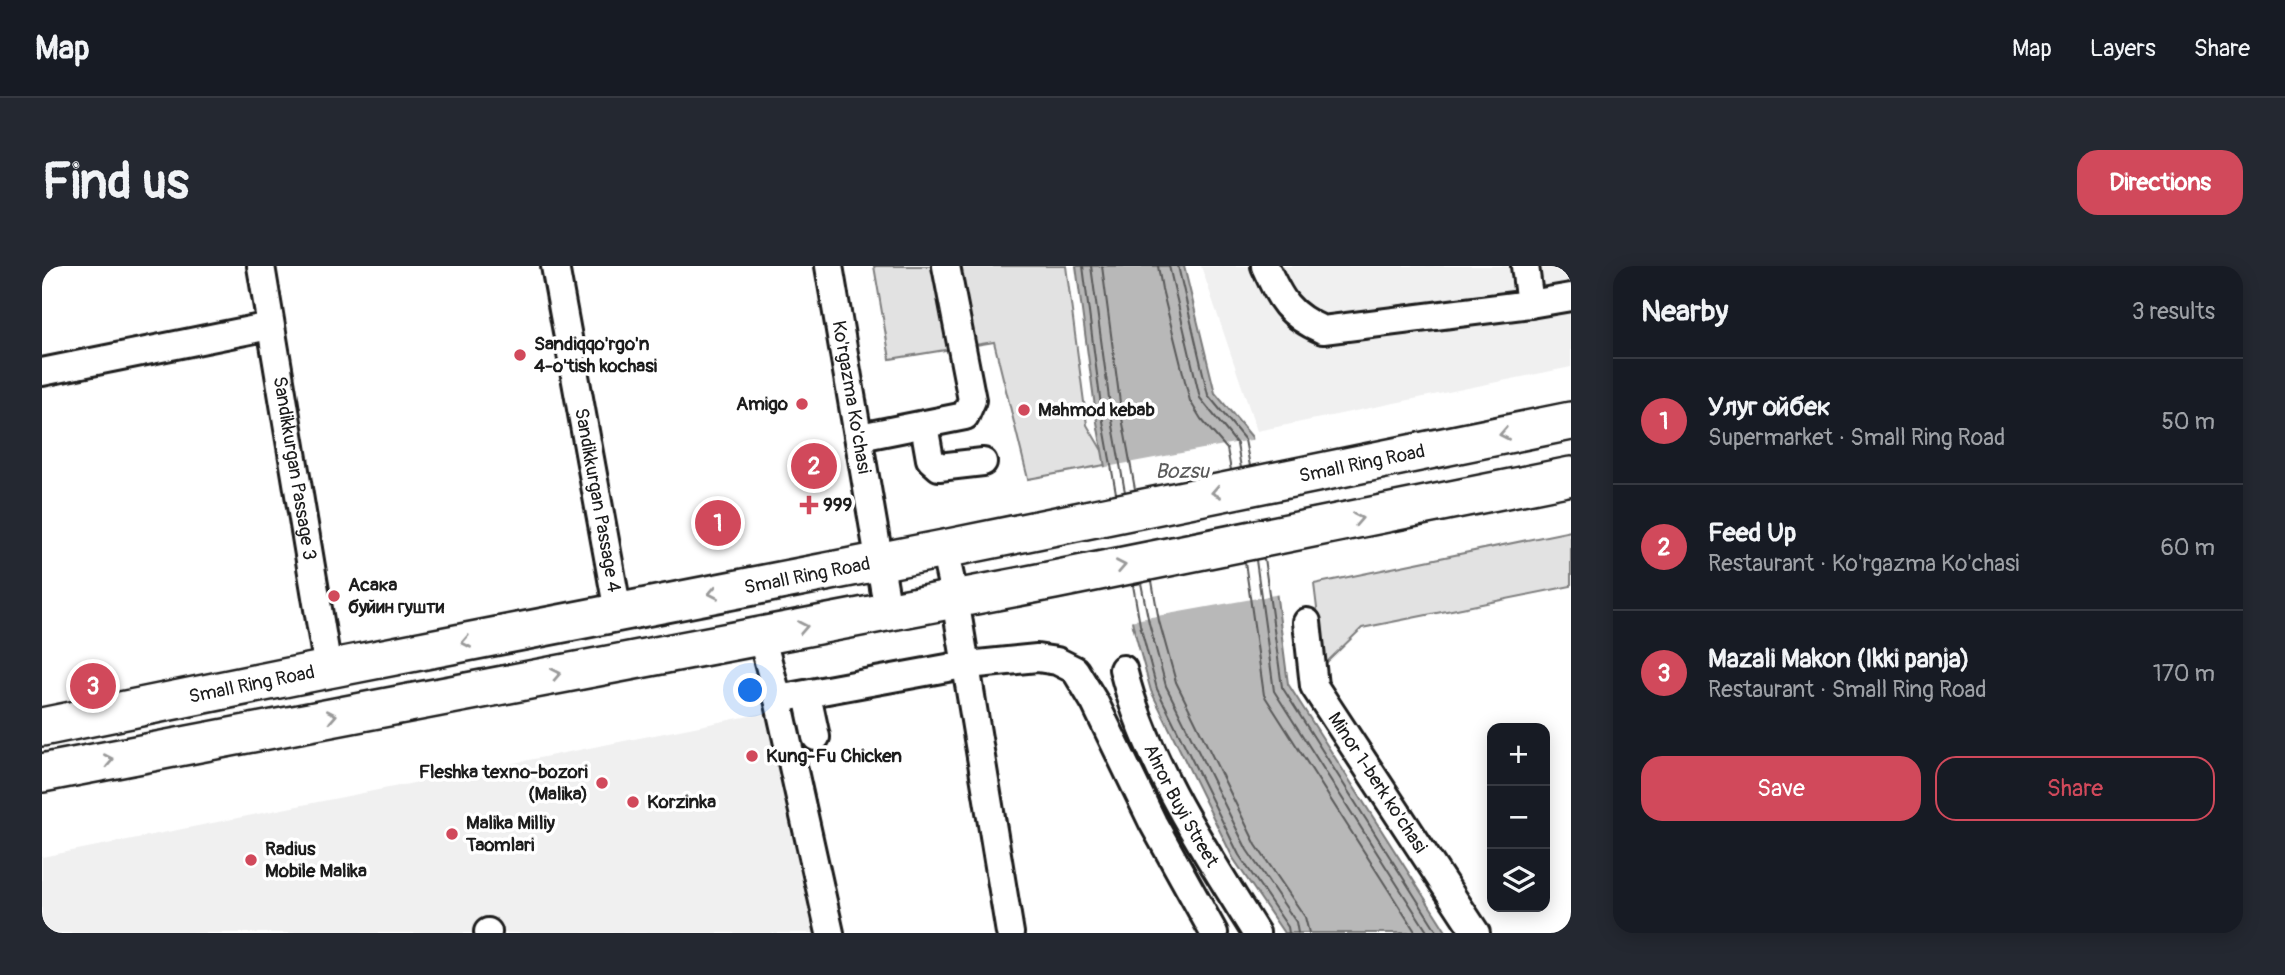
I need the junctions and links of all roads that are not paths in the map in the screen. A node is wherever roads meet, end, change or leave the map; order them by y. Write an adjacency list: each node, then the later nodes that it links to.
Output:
1 (261, 266): 9 (street, Sandikkurgan Passage 3)
2 (555, 266): 20 (street, Sandikkurgаn Passage 4)
3 (829, 266): 13 (street, Ko'rgazma Ko'chasi)
4 (946, 266): 12 (street)
5 (1265, 266): 8 (street)
6 (1525, 266): 8 (street)
7 (1571, 297): 8 (street)
8 (1531, 304)
9 (270, 326): 10 (street); 24 (street, Sandikkurgan Passage 3)
10 (42, 372)
11 (1571, 421): 16 (highway, Small Ring Road, one-way to 16)
12 (924, 425): 13 (street); 14 (street)
13 (860, 437): 17 (street, Ko'rgazma Ko'chasi)
14 (983, 462)
15 (1571, 476): 18 (highway, one-way to 15)
16 (944, 548): 17 (highway, Small Ring Road); 18 (street)
17 (880, 561): 19 (street, Ko'rgazma Ko'chasi); 20 (highway, Small Ring Road, one-way to 20)
18 (955, 599): 19 (highway); 23 (street)
19 (888, 611): 22 (highway, one-way to 19)
20 (618, 612): 24 (highway, Small Ring Road, one-way to 24)
21 (1307, 622): 35 (street, Minor 1-berk ko'chasi)
22 (761, 635): 27 (street); 30 (highway, one-way to 22)
23 (965, 665): 26 (street); 32 (street); 33 (street)
24 (328, 669): 28 (highway, Small Ring Road)
25 (1123, 669): 34 (street, Ahror Buyi Street)
26 (807, 695): 27 (street); 29 (street)
27 (778, 699): 31 (street)
28 (42, 727)
29 (816, 737)
30 (42, 772)
31 (830, 933)
32 (1010, 933)
33 (1214, 933)
34 (1255, 933)
35 (1476, 933)

